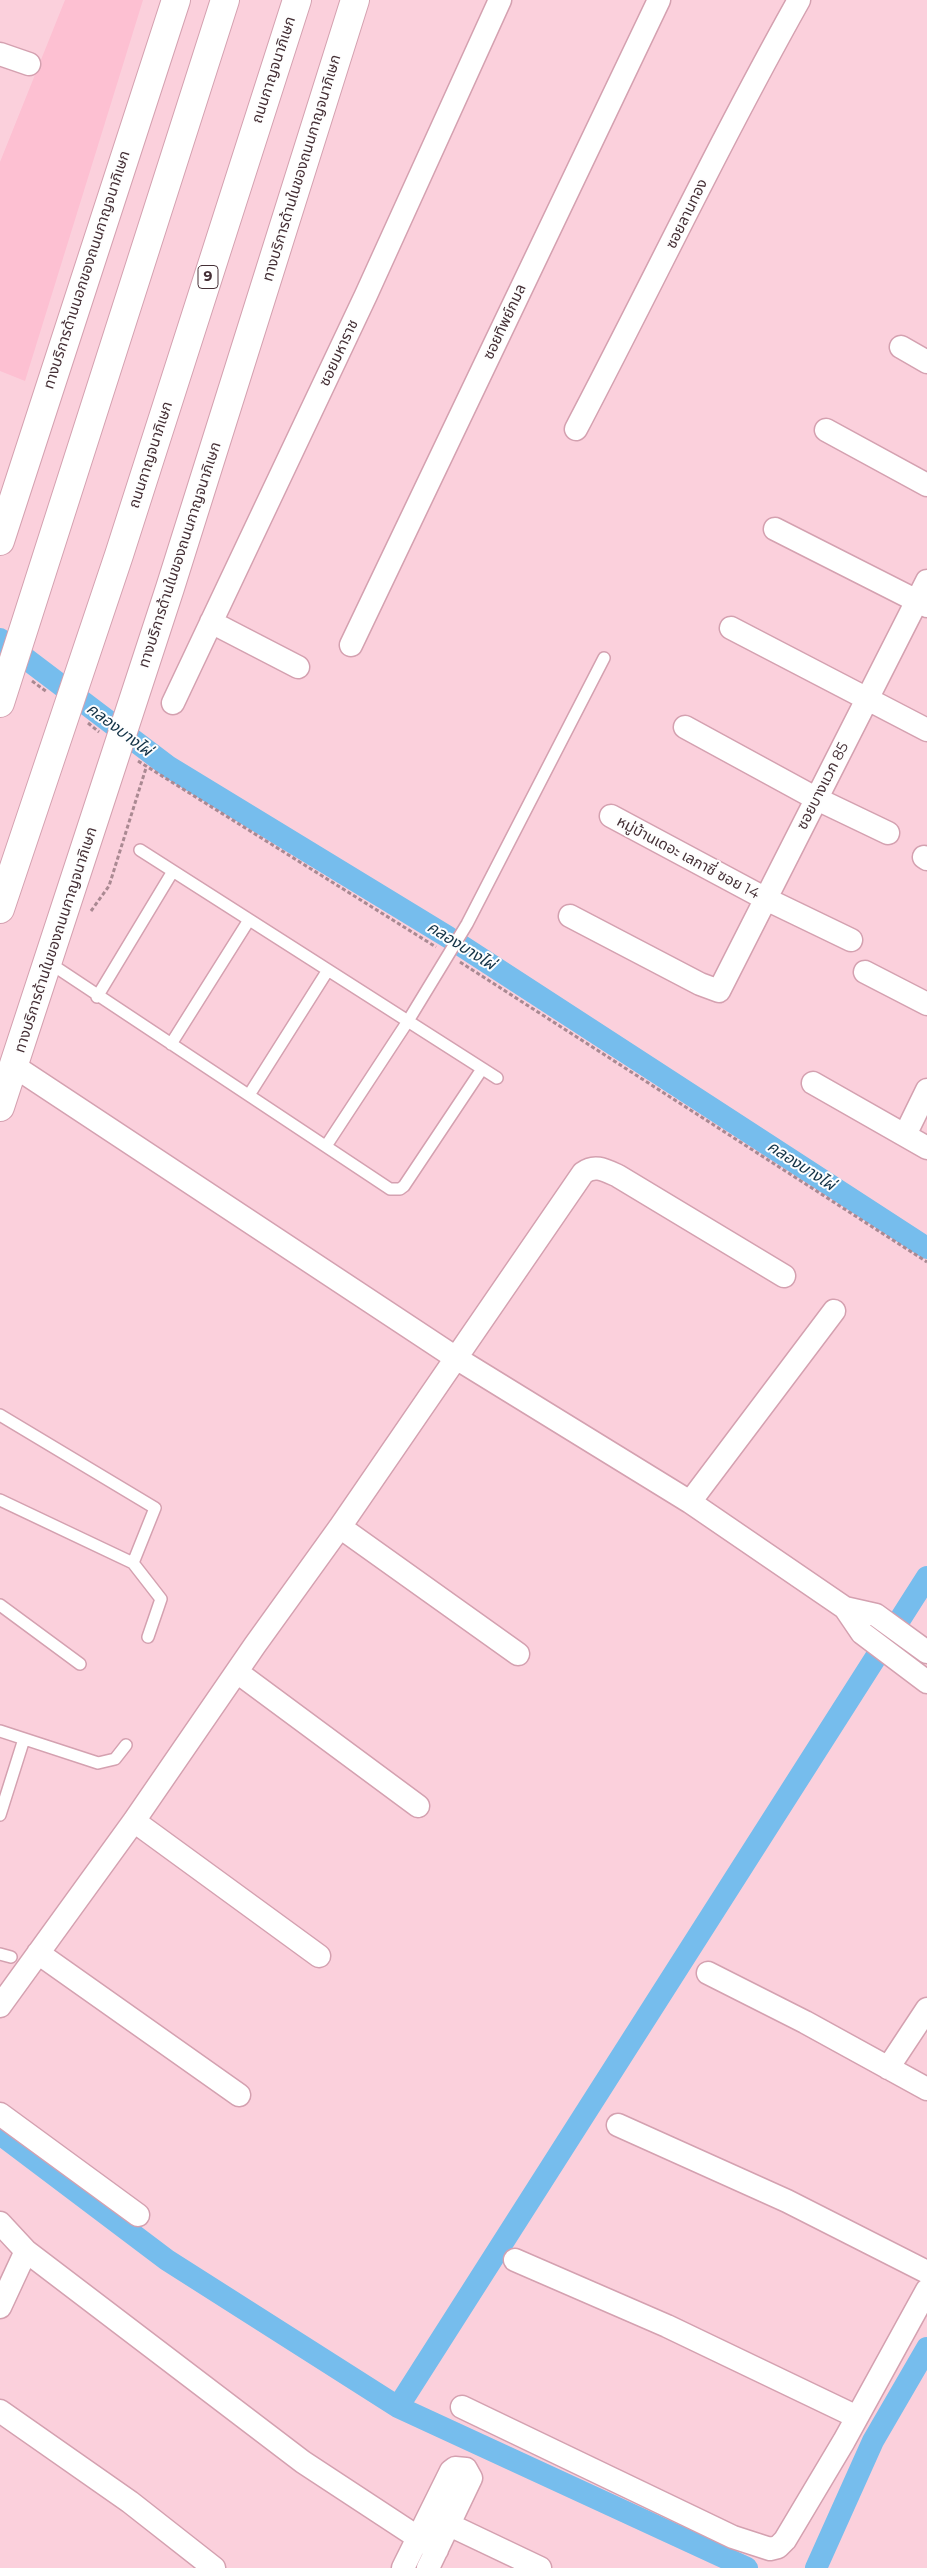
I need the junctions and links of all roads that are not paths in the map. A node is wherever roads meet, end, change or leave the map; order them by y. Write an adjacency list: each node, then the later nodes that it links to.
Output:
1 (176, 0): 16 (main road, ทางบริการด้านนอกของถนนกาญจนาภิเษก)
2 (225, 0): 25 (main road)
3 (297, 0): 35 (main road, ถนนกาญจนาภิเษก / 9)
4 (355, 0): 39 (main road, ทางบริการด้านในของถนนกาญจนาภิเษก)
5 (500, 0): 19 (street, ซอยมหาราช)
6 (659, 0): 21 (street, ซอยทิพย์กมล)
7 (799, 0): 12 (street, ซอยลานทอง)
8 (0, 54): 9 (street)
9 (29, 64)
10 (901, 347): 11 (street)
11 (927, 362)
12 (576, 429)
13 (826, 430): 14 (street)
14 (927, 485)
15 (776, 529): 18 (street)
16 (0, 541)
17 (927, 581): 18 (street, ซอยบางแวก 85)
18 (922, 603): 24 (street, ซอยบางแวก 85)
19 (211, 622): 23 (street); 26 (street, ซอยมหาราช)
20 (730, 628): 24 (street)
21 (351, 645)
22 (604, 658): 44 (lane)
23 (298, 667)
24 (867, 700): 28 (street); 29 (street, ซอยบางแวก 85)
25 (0, 702)
26 (173, 703)
27 (685, 727): 29 (street)
28 (927, 730)
29 (817, 799): 31 (street); 34 (street, ซอยบางแวก 85)
30 (611, 816): 34 (street, หมู่บ้านเดอะ เลกาซี่ ซอย 14)
31 (888, 833)
32 (140, 850): 33 (lane)
33 (173, 871): 37 (lane); 42 (lane)
34 (766, 899): 36 (street, ซอยบางแวก 85); 38 (street, หมู่บ้านเดอะ เลกาซี่ ซอย 14)
35 (0, 909)
36 (570, 916)
37 (249, 920): 40 (lane); 45 (lane)
38 (851, 940)
39 (48, 962): 42 (lane); 46 (main road, ทางบริการด้านในของถนนกาญจนาภิเษก)
40 (328, 970): 44 (lane); 51 (lane)
41 (865, 972): 43 (street)
42 (97, 997): 45 (lane)
43 (927, 1004)
44 (408, 1021): 47 (lane); 54 (lane)
45 (171, 1044): 51 (lane)
46 (14, 1066): 52 (main road, ทางบริการด้านในของถนนกาญจนาภิเษก); 58 (street)
47 (482, 1069): 48 (lane); 54 (lane)
48 (497, 1078)
49 (813, 1083): 53 (street)
50 (927, 1090): 53 (street)
51 (249, 1095): 54 (lane)
52 (0, 1107)
53 (905, 1135): 55 (street)
54 (326, 1146)
55 (927, 1148)
56 (784, 1276): 58 (street)
57 (834, 1311): 61 (street)
58 (456, 1358): 61 (street); 62 (street)
59 (0, 1415): 63 (lane)
60 (0, 1500): 63 (lane)
61 (690, 1502): 65 (street)
62 (340, 1528): 68 (street); 70 (street)
63 (133, 1563): 66 (lane)
64 (0, 1605): 69 (lane)
65 (869, 1624): 67 (street); 71 (street)
66 (148, 1637)
67 (919, 1646)
68 (518, 1654)
69 (80, 1664)
70 (238, 1672): 75 (street); 77 (street)
71 (927, 1682)
72 (0, 1732): 73 (lane)
73 (24, 1739): 74 (lane); 76 (lane)
74 (126, 1745)
75 (418, 1806)
76 (0, 1815)
77 (134, 1821): 78 (street); 79 (street)
78 (38, 1952): 81 (street); 85 (street)
79 (319, 1956)
80 (708, 1973): 83 (street)
81 (0, 2006)
82 (927, 2009): 83 (street)
83 (888, 2068): 84 (street)
84 (927, 2089)
85 (239, 2095)
86 (0, 2114): 88 (street)
87 (618, 2125): 92 (street)
88 (138, 2215)
89 (0, 2224): 90 (street)
90 (26, 2251): 94 (street); 98 (street)
91 (515, 2260): 97 (street)
92 (927, 2272)
93 (927, 2290): 97 (street)
94 (0, 2307)
95 (462, 2407): 97 (street)
96 (0, 2411): 99 (street)
97 (857, 2417)
98 (428, 2552): 100 (street); 101 (street)
99 (214, 2568)
100 (402, 2568)
101 (540, 2568)

